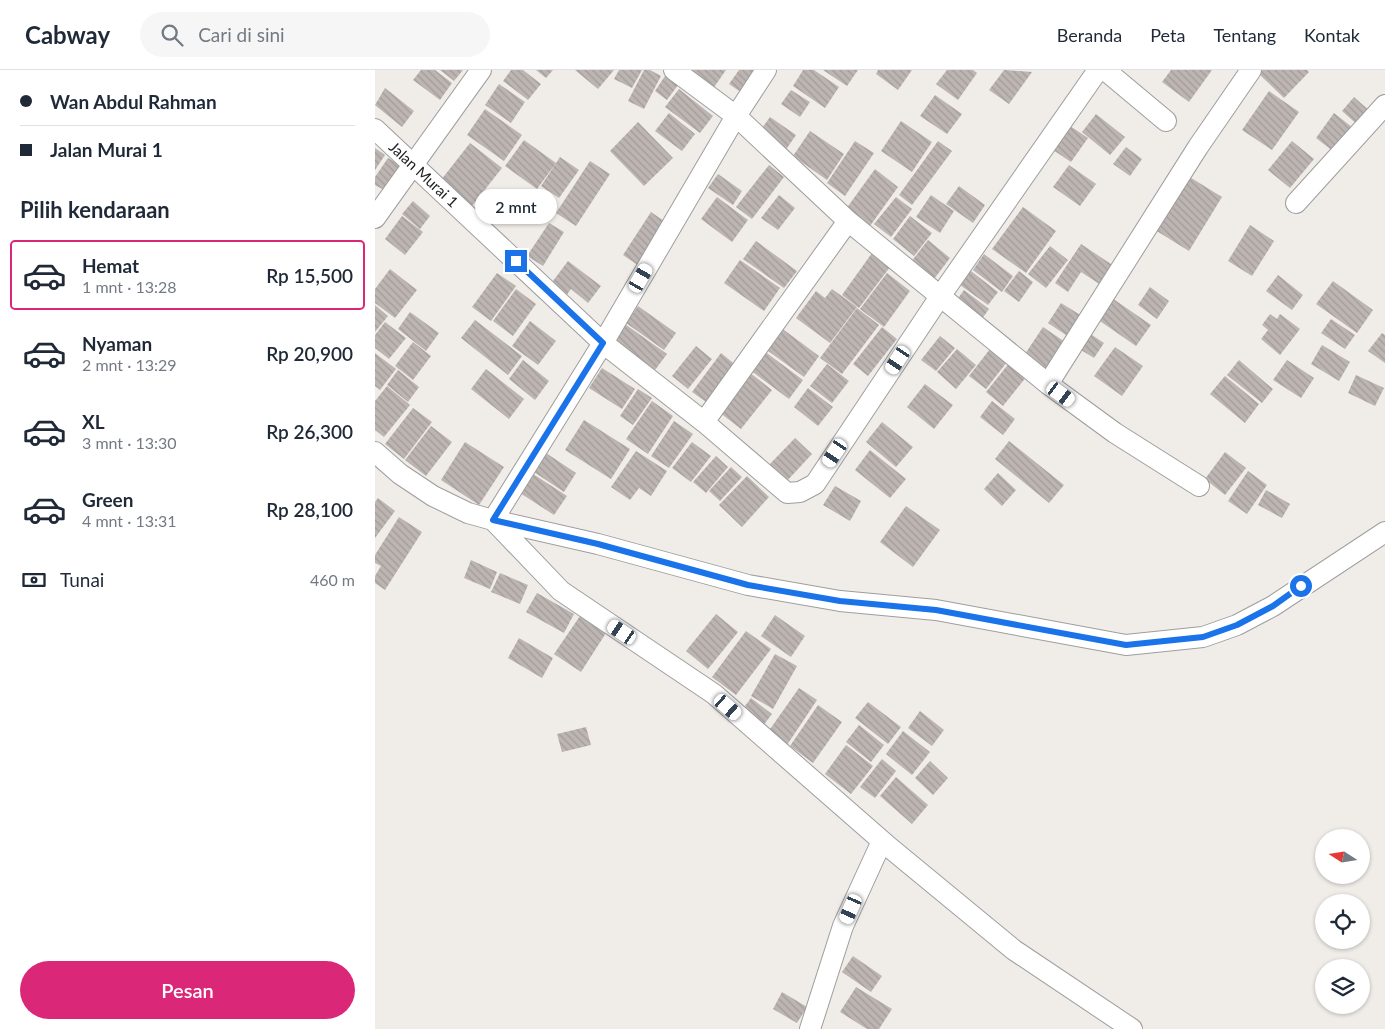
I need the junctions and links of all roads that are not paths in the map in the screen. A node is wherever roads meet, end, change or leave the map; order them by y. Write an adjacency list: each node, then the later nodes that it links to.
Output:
1 (481, 70): 11 (street)
2 (674, 70): 8 (street)
3 (766, 70): 8 (street)
4 (1098, 70): 15 (street, Jalan Murai 1)
5 (1105, 70): 9 (street)
6 (1251, 70): 17 (street)
7 (1385, 105): 12 (street)
8 (736, 116): 14 (street); 16 (street)
9 (1166, 122)
10 (375, 129): 11 (street, Jalan Murai 1)
11 (415, 164): 13 (street); 16 (street, Jalan Murai 1)
12 (1296, 203)
13 (375, 218)
14 (848, 221): 15 (street); 18 (street)
15 (939, 298): 17 (street); 18 (street, Jalan Murai 1)
16 (603, 343): 18 (street, Jalan Murai 1); 21 (street)
17 (1048, 384): 20 (street)
18 (705, 422)
19 (375, 452): 21 (street)
20 (1199, 486)
21 (493, 520): 22 (street); 23 (street)
22 (1385, 532)
23 (882, 841): 24 (street); 25 (street)
24 (810, 1029)
25 (1132, 1029)

